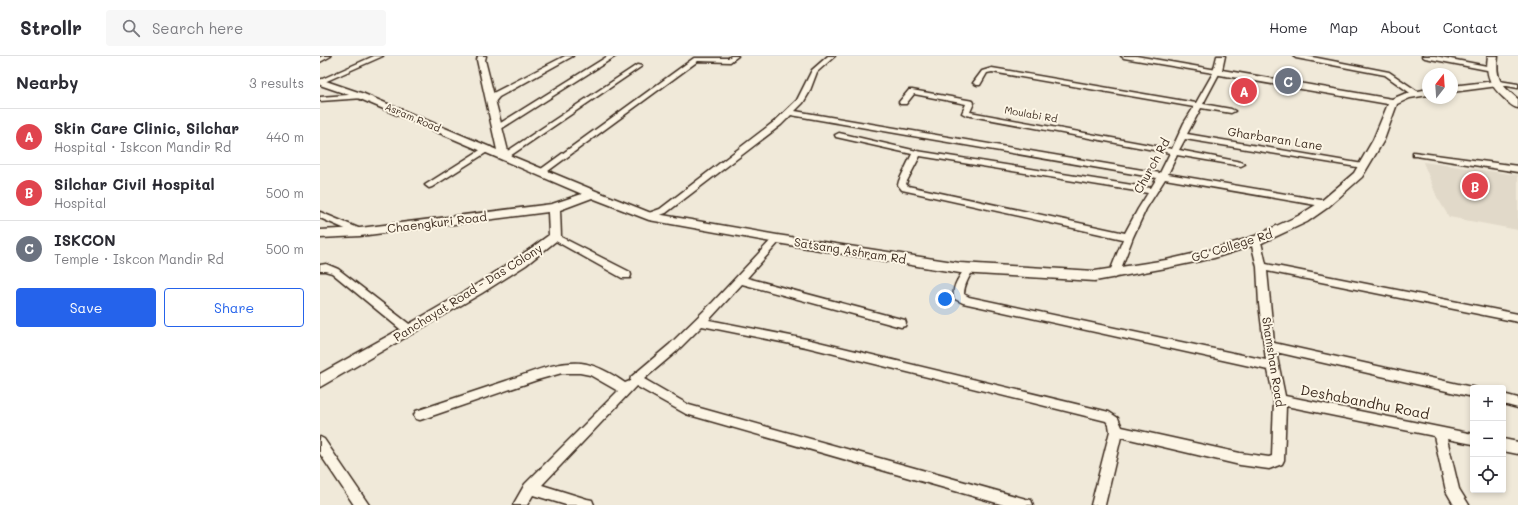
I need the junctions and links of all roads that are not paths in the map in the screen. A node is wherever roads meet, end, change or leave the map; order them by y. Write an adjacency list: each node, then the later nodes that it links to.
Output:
1 (328, 56): 13 (street)
2 (380, 56): 17 (street)
3 (482, 56): 25 (main road)
4 (570, 56): 25 (street)
5 (613, 56): 32 (street)
6 (735, 56): 43 (street)
7 (832, 56): 31 (street)
8 (1124, 56): 16 (street)
9 (1222, 56): 16 (main road)
10 (1296, 56): 22 (street)
11 (1425, 56): 15 (street)
12 (1493, 56): 15 (highway)
13 (320, 60)
14 (639, 66): 39 (street)
15 (1492, 70): 19 (highway)
16 (1216, 72): 27 (main road); 28 (street, Church Rd)
17 (320, 82): 23 (main road, Asram Road)
18 (977, 83): 28 (street)
19 (1494, 83): 20 (street); 21 (main road); 29 (highway)
20 (1518, 86)
21 (1458, 88)
22 (1422, 93): 27 (main road)
23 (361, 96): 24 (street); 35 (main road, Asram Road)
24 (320, 99)
25 (491, 101): 32 (main road)
26 (903, 102): 36 (street, Moulabi Rd)
27 (1393, 102): 41 (main road, GC College Rd)
28 (1199, 105): 30 (street); 34 (street, Church Rd)
29 (1518, 105)
30 (1231, 111)
31 (789, 112): 44 (street); 51 (street)
32 (498, 127): 39 (main road)
33 (839, 135): 37 (street)
34 (1182, 136): 36 (street, Church Rd); 41 (street, Gharbaran Lane)
35 (488, 149): 39 (main road, Asram Road); 45 (street)
36 (1175, 151): 40 (street); 44 (street, Church Rd)
37 (917, 153): 46 (street); 54 (street)
38 (1416, 154): 42 (street)
39 (504, 156): 43 (main road, Asram Road)
40 (1241, 164)
41 (1363, 166): 48 (main road, GC College Rd)
42 (1518, 168)
43 (541, 172): 47 (main road, Satsang Ashram Rd)
44 (1162, 176): 46 (street, Church Rd); 48 (street)
45 (429, 185)
46 (1154, 191): 54 (street, Church Rd)
47 (592, 194): 49 (main road); 51 (main road, Satsang Ashram Rd)
48 (1327, 204): 57 (main road, GC College Rd)
49 (554, 208): 52 (main road, Chaengkuri Road); 55 (main road, Panchayat Road - Das Colony)
50 (320, 215): 52 (street)
51 (649, 216): 56 (main road, Satsang Ashram Rd)
52 (360, 232): 53 (main road, Chaengkuri Road)
53 (320, 234)
54 (1128, 237): 61 (street, Church Rd)
55 (554, 238): 62 (street); 67 (main road, Panchayat Road - Das Colony)
56 (777, 240): 60 (main road, Satsang Ashram Rd); 63 (street)
57 (1256, 242): 58 (street, Shamshan Road); 61 (main road, GC College Rd)
58 (1262, 267): 64 (street); 68 (street, Shamshan Road)
59 (320, 268): 67 (street)
60 (969, 269): 61 (main road, Satsang Ashram Rd); 69 (street)
61 (1114, 274)
62 (626, 275)
63 (740, 280): 65 (street); 66 (street)
64 (1518, 318)
65 (700, 322): 70 (street); 78 (street)
66 (901, 323)
67 (409, 330): 71 (main road, Panchayat Road - Das Colony)
68 (1269, 346): 69 (street, Shamshan Road); 73 (street)
69 (1273, 366): 74 (street, Shamshan Road)
70 (635, 380): 72 (street); 88 (street)
71 (320, 382)
72 (626, 390): 77 (street); 84 (street)
73 (1470, 391)
74 (1280, 400): 78 (street, Shamshan Road); 79 (street, Deshabandhu Road)
75 (1506, 400): 76 (street)
76 (1518, 403)
77 (420, 415)
78 (1116, 431): 89 (street)
79 (1439, 432): 80 (street); 90 (street, Deshabandhu Road)
80 (1470, 438)
81 (320, 443): 85 (street)
82 (1506, 446): 83 (street)
83 (1518, 448)
84 (530, 488): 86 (street); 87 (street)
85 (362, 505)
86 (520, 505)
87 (587, 505)
88 (1026, 505)
89 (1098, 505)
90 (1462, 505)

